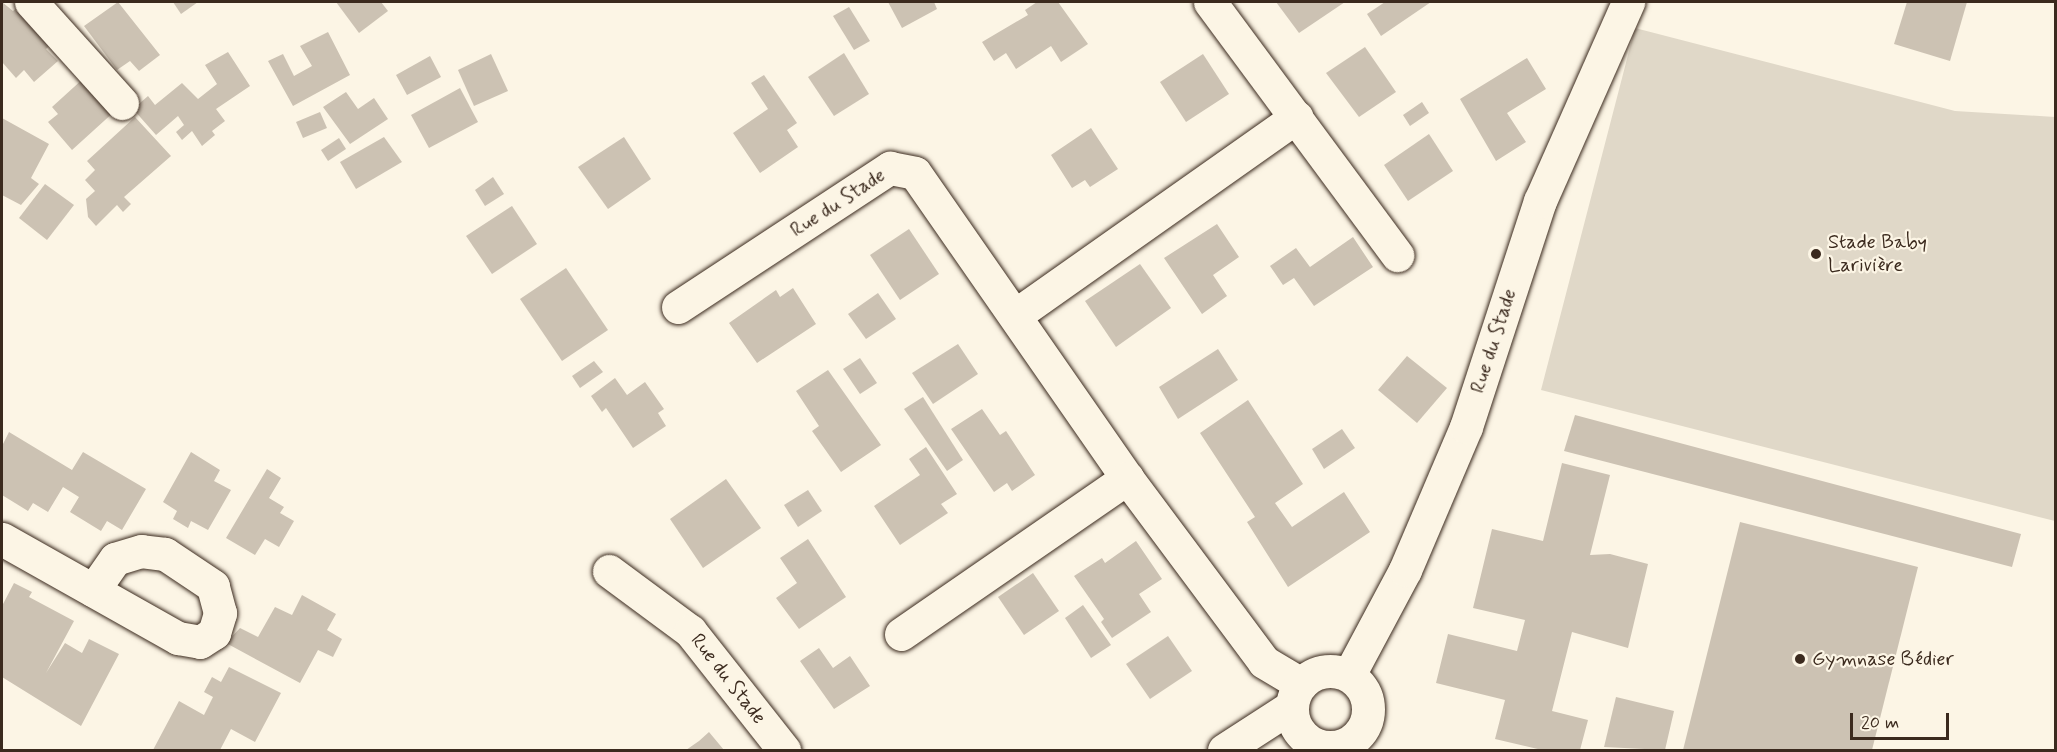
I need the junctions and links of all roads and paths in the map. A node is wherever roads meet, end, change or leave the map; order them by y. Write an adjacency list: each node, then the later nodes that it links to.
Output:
1 (31, 2): 4 (street)
2 (1210, 2): 5 (street)
3 (1628, 2): 14 (street, Rue du Stade)
4 (122, 103)
5 (1296, 117): 6 (street); 8 (street)
6 (1397, 255)
7 (678, 307): 8 (street, Rue du Stade)
8 (1017, 314): 9 (street, Rue du Stade)
9 (1127, 478): 13 (street); 15 (street, Rue du Stade)
10 (2, 539): 12 (street)
11 (609, 571): 18 (street, Rue du Stade)
12 (93, 590)
13 (901, 634)
14 (1349, 675): 15 (street); 16 (street)
15 (1297, 695): 17 (street); 19 (street)
16 (1369, 744): 17 (street)
17 (1308, 746)
18 (784, 750)
19 (1224, 750)

